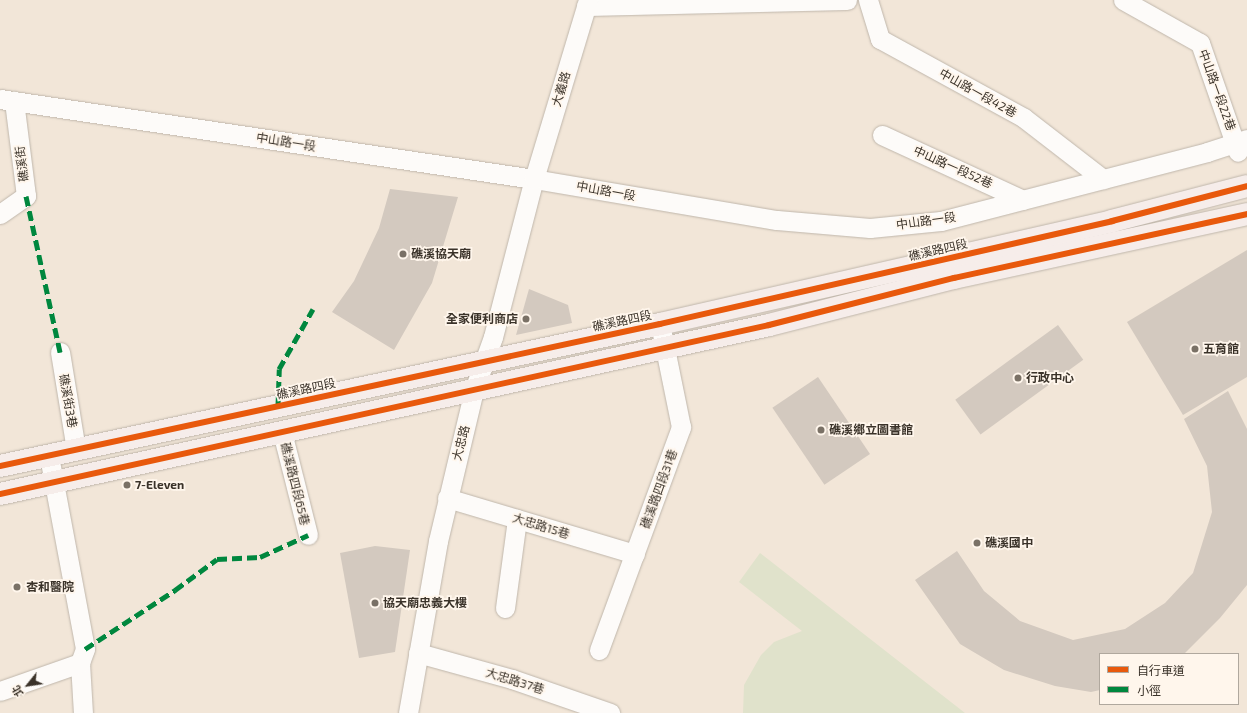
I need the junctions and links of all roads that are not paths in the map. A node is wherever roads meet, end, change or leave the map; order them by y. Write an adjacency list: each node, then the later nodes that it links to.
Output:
1 (847, 0): 4 (street)
2 (868, 0): 9 (street, 中山路一段42巷)
3 (1123, 0): 7 (street, 中山路一段22巷)
4 (587, 3): 8 (street, 大義路)
5 (7, 100): 8 (street, 中山路一段); 12 (street, 礁溪街)
6 (882, 135): 11 (street, 中山路一段52巷)
7 (1242, 146): 9 (street, 中山路一段)
8 (534, 179): 11 (street, 中山路一段); 17 (street, 大忠路)
9 (1103, 179): 11 (street, 中山路一段)
10 (1247, 186): 14 (main road, 礁溪路四段)
11 (1023, 200)
12 (0, 214)
13 (1247, 214): 15 (main road)
14 (660, 324): 15 (street, 礁溪路四段31巷); 17 (main road, 礁溪路四段)
15 (665, 347): 18 (main road); 28 (street, 礁溪路四段31巷)
16 (60, 352): 20 (street, 礁溪街3巷)
17 (484, 361): 18 (street, 大忠路); 20 (main road, 礁溪路四段)
18 (474, 390): 19 (main road); 25 (street, 大忠路)
19 (282, 432): 23 (main road); 27 (street, 礁溪路四段65巷)
20 (76, 450): 21 (main road, 礁溪路四段)
21 (49, 456): 22 (main road, 礁溪路四段); 23 (street)
22 (0, 466)
23 (55, 483): 24 (main road); 32 (street)
24 (0, 494)
25 (447, 498): 26 (street, 大忠路15巷); 31 (street, 大忠路)
26 (517, 519): 28 (street, 大忠路15巷); 29 (street)
27 (308, 535)
28 (635, 554): 30 (street, 礁溪路四段31巷)
29 (505, 608)
30 (599, 650)
31 (418, 653): 35 (street, 大忠路); 36 (street, 大忠路37巷)
32 (80, 663): 33 (street); 34 (street)
33 (0, 691)
34 (82, 707)
35 (408, 713)
36 (610, 713)

